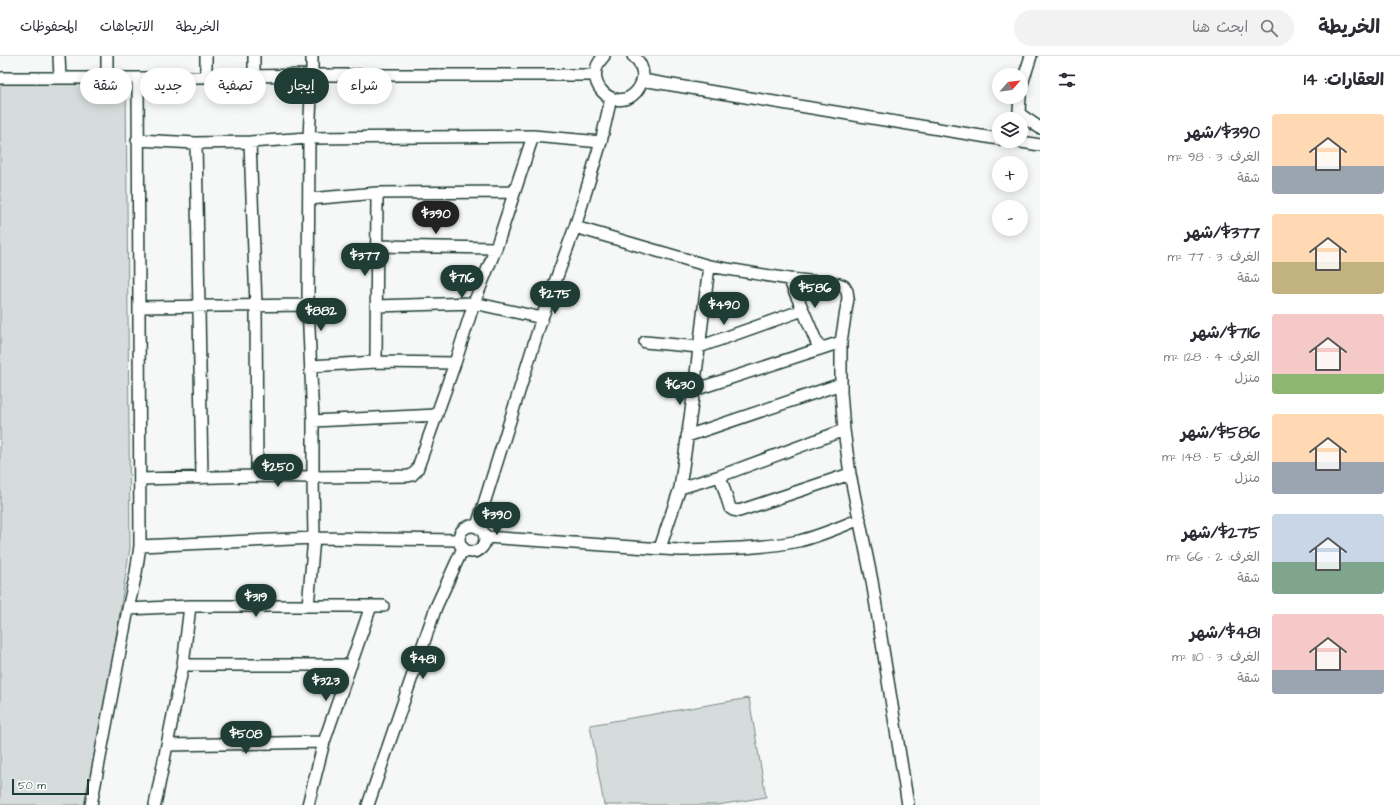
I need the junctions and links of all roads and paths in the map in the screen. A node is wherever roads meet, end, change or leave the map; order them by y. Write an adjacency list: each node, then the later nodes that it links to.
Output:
1 (59, 56): 18 (street)
2 (107, 56): 9 (street)
3 (206, 56): 10 (street)
4 (254, 56): 11 (street)
5 (312, 56): 12 (street)
6 (604, 56): 15 (street)
7 (633, 56): 22 (street)
8 (1031, 56): 13 (street)
9 (107, 68)
10 (206, 68)
11 (254, 68)
12 (312, 68)
13 (1027, 68)
14 (329, 75): 15 (street)
15 (595, 75): 23 (street)
16 (204, 77): 21 (street)
17 (0, 78): 18 (street)
18 (60, 78): 19 (street)
19 (80, 78)
20 (132, 78): 21 (street)
21 (138, 78): 30 (street)
22 (642, 80): 23 (street); 28 (street)
23 (611, 98): 33 (street)
24 (311, 104): 29 (street)
25 (1020, 104): 26 (street)
26 (1040, 128)
27 (533, 136): 29 (street); 33 (street); 36 (street)
28 (992, 137)
29 (309, 138): 32 (street); 38 (street)
30 (137, 140): 31 (street); 48 (street)
31 (196, 142): 32 (street); 49 (street)
32 (250, 142): 46 (street)
33 (602, 142): 39 (street)
34 (1028, 143): 35 (street)
35 (1040, 145)
36 (514, 192): 37 (street); 41 (street)
37 (377, 193): 38 (street); 40 (street)
38 (309, 199): 45 (street)
39 (575, 227): 42 (street); 51 (street)
40 (376, 246): 41 (street); 47 (street)
41 (496, 248): 44 (street)
42 (709, 266): 43 (street); 54 (street)
43 (789, 279): 50 (street); 53 (street)
44 (474, 302): 47 (street); 51 (street); 57 (street)
45 (308, 305): 46 (street); 58 (street)
46 (256, 306): 49 (street); 66 (street)
47 (376, 306): 56 (street)
48 (139, 307): 49 (street); 70 (street)
49 (199, 307): 69 (street)
50 (803, 310): 54 (street); 55 (street)
51 (542, 318): 73 (street)
52 (645, 342): 54 (street)
53 (841, 342): 55 (street); 59 (street)
54 (699, 346): 60 (street)
55 (818, 348): 60 (street)
56 (376, 362): 57 (street); 58 (street)
57 (455, 363): 61 (street)
58 (310, 366): 62 (street)
59 (841, 384): 63 (street); 64 (street)
60 (694, 390): 64 (street)
61 (437, 414): 62 (street); 68 (street)
62 (313, 422): 68 (street)
63 (844, 430): 65 (street); 67 (street)
64 (687, 436): 71 (street)
65 (850, 474): 67 (street); 72 (street)
66 (257, 476): 68 (street); 69 (street)
67 (720, 476): 71 (street)
68 (313, 477): 75 (street)
69 (202, 478): 70 (street)
70 (140, 479): 77 (street)
71 (680, 488): 78 (street)
72 (860, 519): 78 (street); 92 (street)
73 (477, 526): 74 (street); 76 (street)
74 (485, 537): 76 (street); 78 (street)
75 (314, 538): 76 (street); 77 (street); 80 (street)
76 (461, 544): 91 (street)
77 (140, 546): 83 (street)
78 (660, 548)
79 (190, 606): 80 (street); 83 (street); 84 (street)
80 (308, 606): 81 (street)
81 (371, 606): 82 (street); 85 (street)
82 (383, 606)
83 (128, 609): 88 (street)
84 (183, 665): 85 (street); 87 (street)
85 (351, 665): 86 (street)
86 (324, 742): 87 (street); 90 (street)
87 (167, 745): 89 (street)
88 (91, 805)
89 (155, 805)
90 (308, 805)
91 (368, 805)
92 (908, 805)

